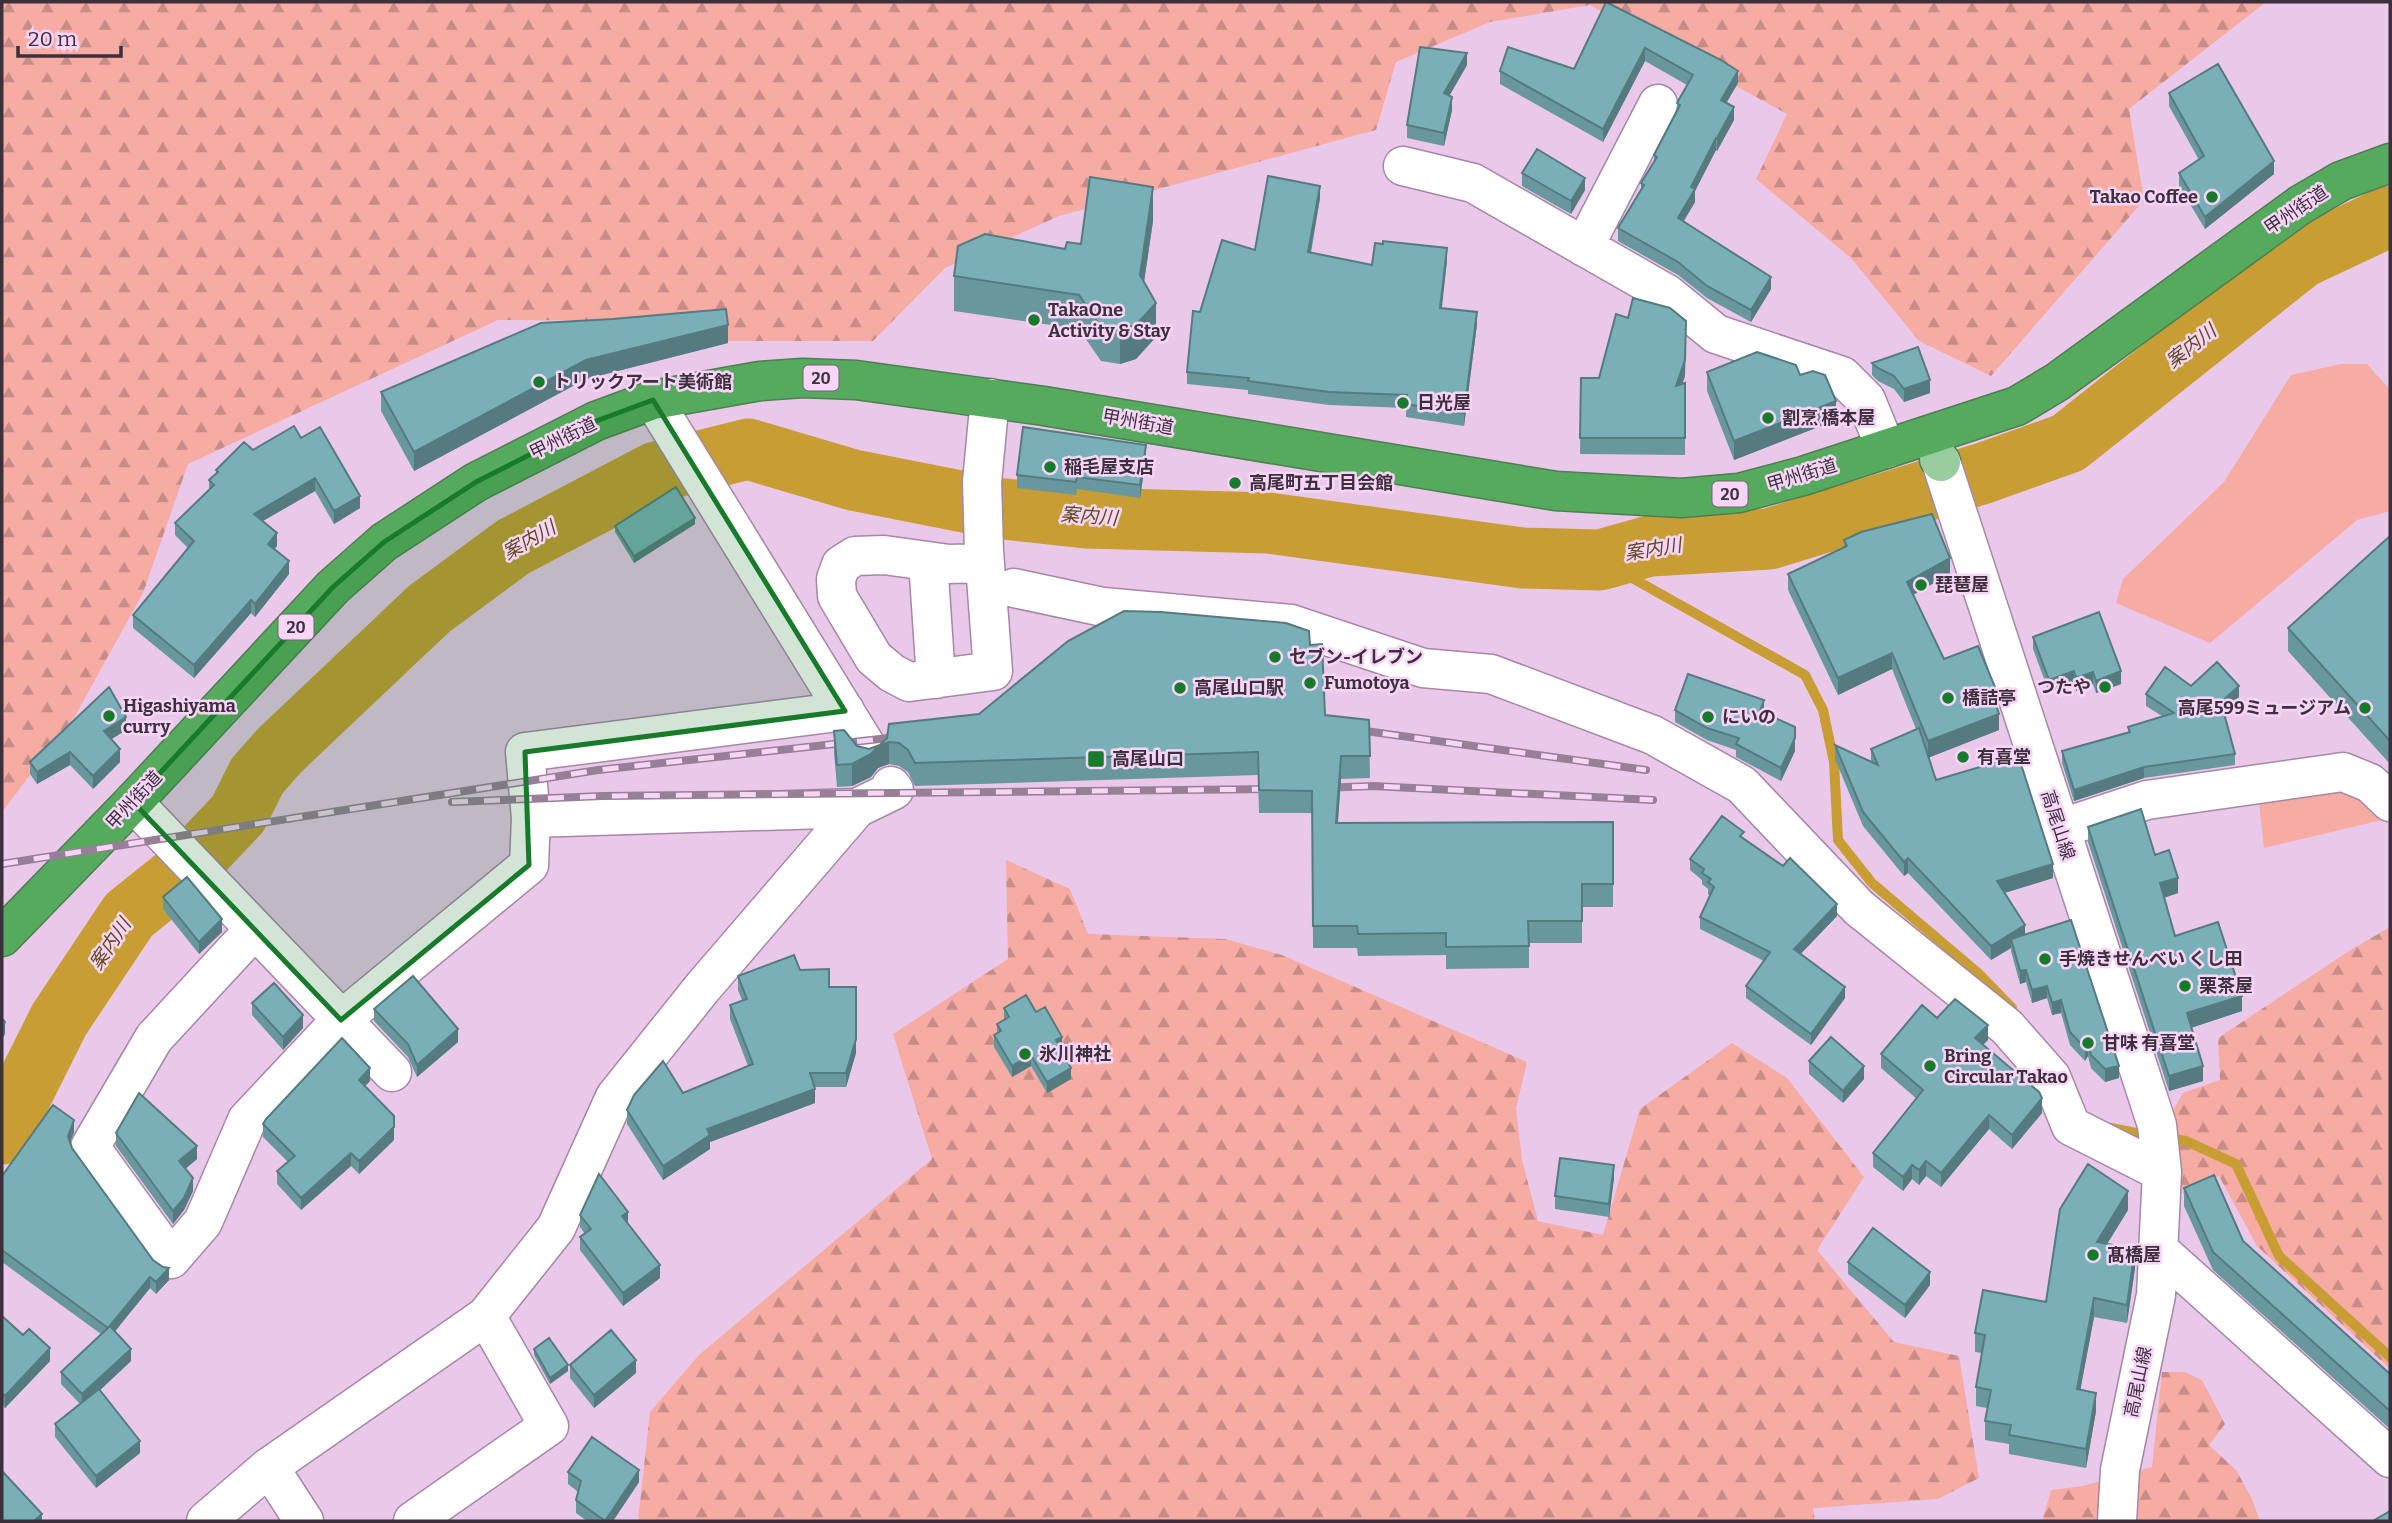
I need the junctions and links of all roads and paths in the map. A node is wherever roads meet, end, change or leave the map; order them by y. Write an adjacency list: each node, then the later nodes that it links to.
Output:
1 (1658, 104): 4 (street)
2 (2390, 163): 8 (highway, 甲州街道 / 20)
3 (1403, 166): 4 (street)
4 (1584, 247): 7 (street)
5 (990, 398): 6 (highway, 甲州街道 / 20); 7 (highway, 甲州街道 / 20); 9 (street)
6 (662, 415): 13 (street); 18 (highway, 甲州街道 / 20)
7 (1886, 449): 8 (highway, 甲州街道 / 20)
8 (1937, 452): 20 (street, 高尾山線)
9 (984, 557): 10 (street); 12 (street)
10 (928, 561): 12 (street); 12 (street)
11 (1014, 588): 25 (street)
12 (936, 679)
13 (845, 710): 14 (street); 19 (street)
14 (868, 749)
15 (891, 786): 17 (street)
16 (2390, 802): 20 (street)
17 (857, 808): 19 (street); 27 (street)
18 (145, 814): 21 (street); 22 (highway, 甲州街道 / 20)
19 (531, 818): 23 (street)
20 (2059, 829): 25 (street, 高尾山線)
21 (254, 930): 23 (street); 23 (street)
22 (2, 937)
23 (341, 1020): 24 (street)
24 (392, 1072)
25 (2160, 1152): 26 (street, 高尾山線)
26 (2159, 1250): 28 (street); 33 (street, 高尾山線)
27 (486, 1316): 29 (street); 32 (street)
28 (2390, 1458)
29 (269, 1467): 30 (street); 31 (street)
30 (206, 1521)
31 (304, 1521)
32 (413, 1521)
33 (2116, 1521)

